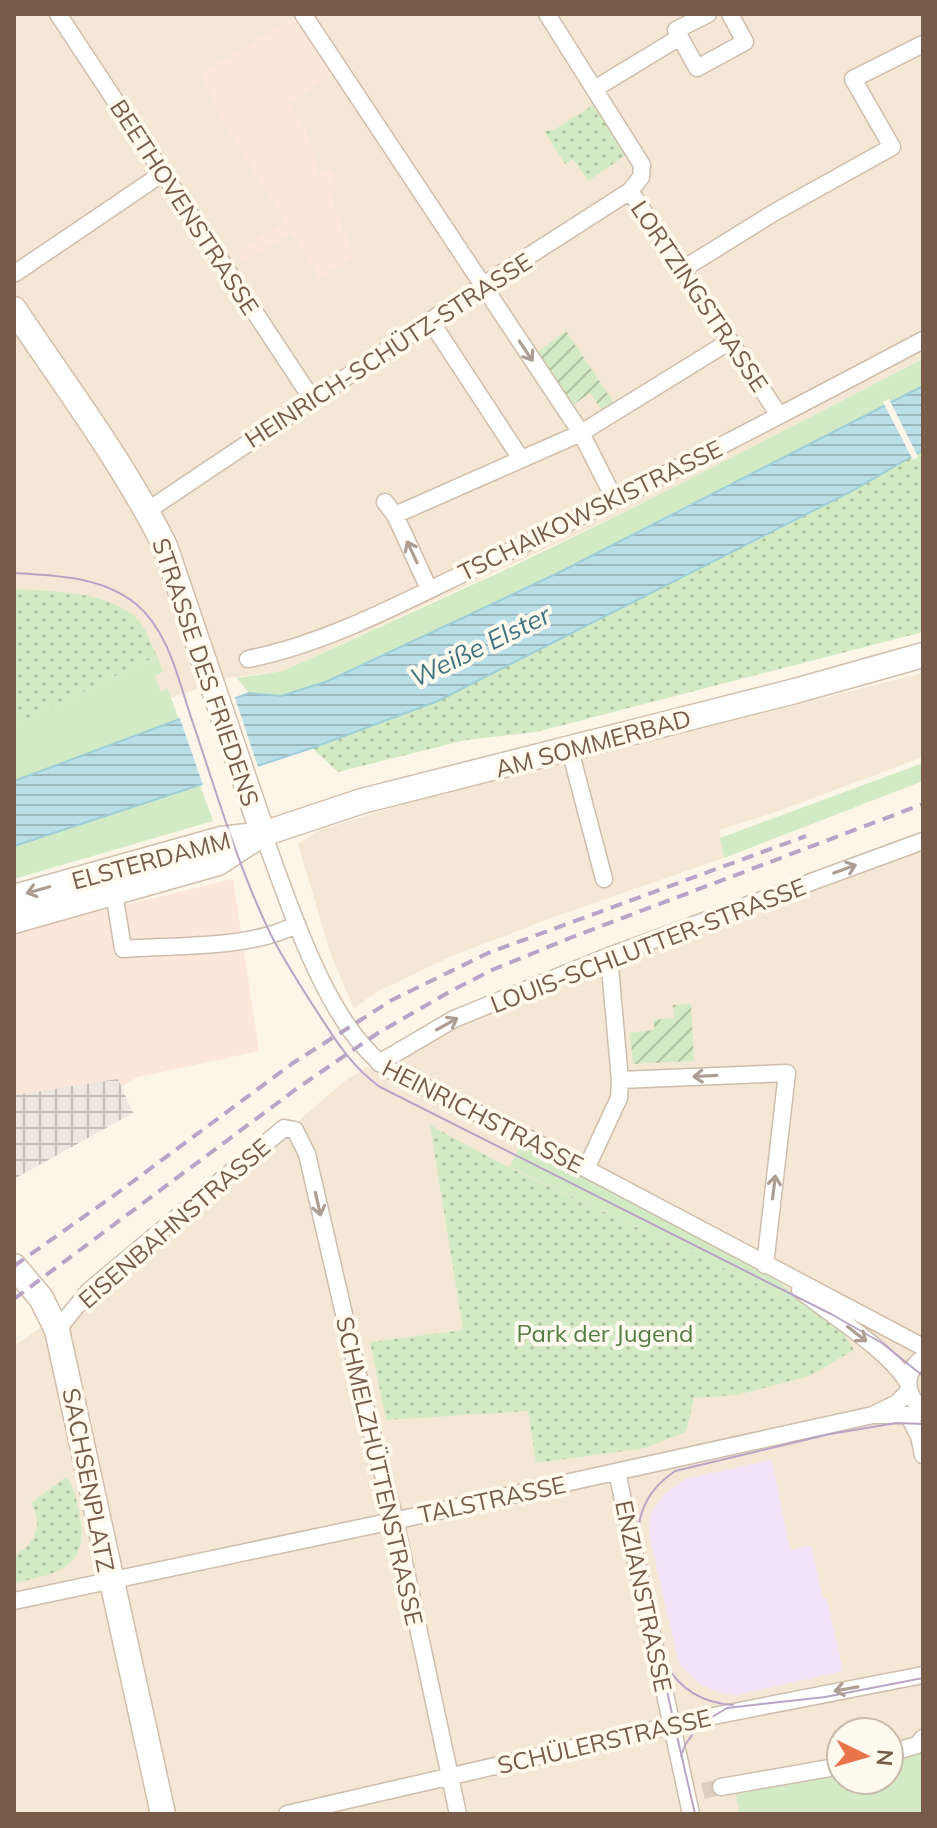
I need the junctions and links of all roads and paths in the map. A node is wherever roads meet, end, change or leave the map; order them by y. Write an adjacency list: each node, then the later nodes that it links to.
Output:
1 (58, 14): 9 (street, BEETHOVENSTRASSE)
2 (303, 14): 13 (street)
3 (547, 14): 8 (street, LORTZINGSTRASSE)
4 (708, 14): 6 (street)
5 (730, 14): 6 (street)
6 (680, 37): 8 (street)
7 (923, 44): 11 (street)
8 (596, 88): 10 (street, LORTZINGSTRASSE)
9 (163, 173): 12 (street); 18 (street, BEETHOVENSTRASSE)
10 (630, 191): 11 (street, LORTZINGSTRASSE); 13 (street, HEINRICH-SCHÜTZ-STRASSE)
11 (683, 269): 17 (street, LORTZINGSTRASSE)
12 (14, 274)
13 (482, 286): 15 (street, HEINRICH-SCHÜTZ-STRASSE); 20 (street, one-way to 20)
14 (14, 309): 23 (main road, STRASSE DES FRIEDENS)
15 (430, 320): 18 (street, HEINRICH-SCHÜTZ-STRASSE); 21 (street)
16 (923, 340): 19 (street, TSCHAIKOWSKISTRASSE)
17 (730, 341): 19 (street, LORTZINGSTRASSE); 20 (street)
18 (312, 399): 23 (street, HEINRICH-SCHÜTZ-STRASSE)
19 (779, 415): 22 (street, TSCHAIKOWSKISTRASSE)
20 (581, 433): 21 (street); 22 (street)
21 (521, 459): 24 (street, one-way to 21)
22 (615, 500): 24 (street, TSCHAIKOWSKISTRASSE)
23 (147, 511): 28 (main road, STRASSE DES FRIEDENS)
24 (429, 589): 26 (street, TSCHAIKOWSKISTRASSE)
25 (923, 655): 27 (main road, AM SOMMERBAD)
26 (248, 659)
27 (570, 750): 28 (main road, AM SOMMERBAD); 30 (street)
28 (263, 834): 31 (main road, ELSTERDAMM); 32 (main road, ELSTERDAMM, one-way to 32); 34 (street, HEINRICHSTRASSE)
29 (923, 841): 35 (street, LOUIS-SCHLUTTER-STRASSE, one-way to 29)
30 (604, 879)
31 (114, 892): 33 (main road, ELSTERDAMM); 34 (street)
32 (14, 897)
33 (14, 921)
34 (297, 924): 36 (street, HEINRICHSTRASSE)
35 (609, 956): 36 (street, LOUIS-SCHLUTTER-STRASSE, one-way to 35); 37 (street)
36 (379, 1063): 39 (street, HEINRICHSTRASSE)
37 (620, 1080): 39 (street); 41 (street, one-way to 37)
38 (295, 1130): 42 (street, EISENBAHNSTRASSE); 50 (street, SCHMELZHÜTTENSTRASSE, one-way to 50)
39 (586, 1169): 41 (street, HEINRICHSTRASSE)
40 (14, 1266): 42 (main road, SACHSENPLATZ)
41 (769, 1267): 43 (street, HEINRICHSTRASSE); 45 (street, HEINRICHSTRASSE, one-way to 45)
42 (57, 1330): 51 (main road, SACHSENPLATZ)
43 (923, 1347)
44 (923, 1358): 45 (street)
45 (908, 1387): 46 (street, HEINRICHSTRASSE); 47 (street, TALSTRASSE)
46 (918, 1412): 47 (street, TALSTRASSE); 48 (street, HEINRICHSTRASSE)
47 (873, 1415): 49 (street, TALSTRASSE)
48 (923, 1455)
49 (617, 1472): 50 (street, TALSTRASSE); 54 (street, ENZIANSTRASSE)
50 (395, 1520): 51 (street, TALSTRASSE); 58 (street, SCHMELZHÜTTENSTRASSE)
51 (111, 1581): 52 (street, SACHSENPLATZ); 61 (main road)
52 (14, 1601)
53 (923, 1675): 54 (street, SCHÜLERSTRASSE, one-way to 54)
54 (673, 1726): 58 (street, SCHÜLERSTRASSE); 63 (street, ENZIANSTRASSE)
55 (923, 1738): 56 (street)
56 (905, 1748)
57 (825, 1769): 59 (street)
58 (450, 1777): 60 (street, SCHÜLERSTRASSE); 62 (street, SCHMELZHÜTTENSTRASSE)
59 (721, 1787)
60 (295, 1813)
61 (163, 1814)
62 (458, 1814)
63 (691, 1814)

